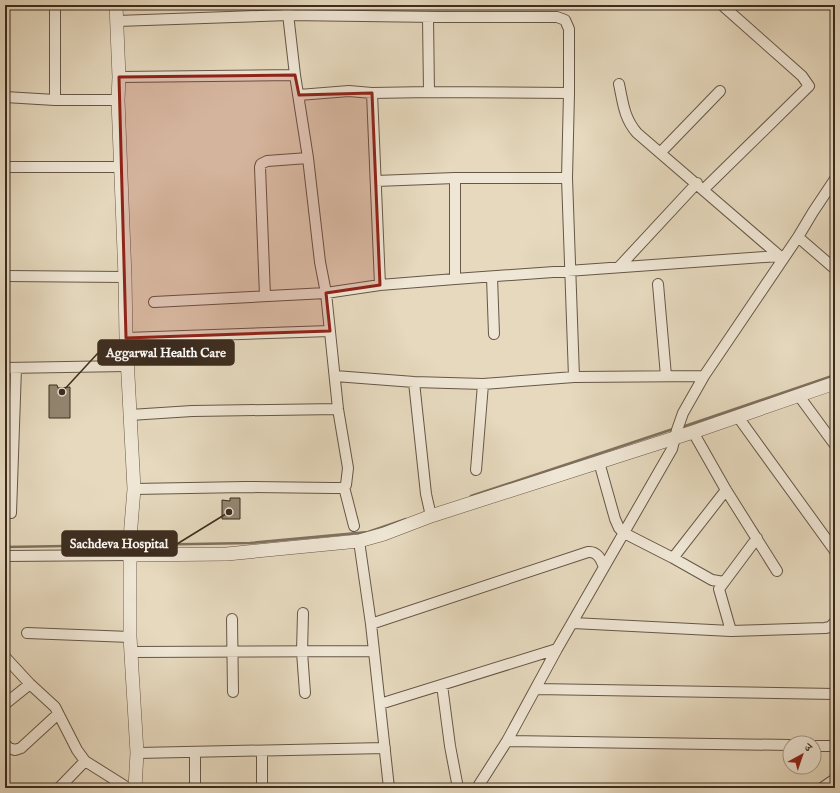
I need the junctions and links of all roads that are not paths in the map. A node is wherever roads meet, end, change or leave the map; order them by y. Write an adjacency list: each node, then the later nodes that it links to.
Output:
1 (55, 5): 16 (street)
2 (116, 5): 6 (street)
3 (722, 5): 26 (street)
4 (287, 10): 5 (street); 6 (street); 7 (street)
5 (428, 17): 11 (street); 13 (street)
6 (116, 21): 8 (street)
7 (295, 75): 8 (street); 14 (street)
8 (119, 77): 17 (street)
9 (619, 84): 18 (street)
10 (720, 91): 18 (street)
11 (429, 92): 12 (street); 13 (street)
12 (372, 93): 14 (street); 25 (street)
13 (569, 93): 23 (street)
14 (299, 95): 19 (street)
15 (5, 97): 16 (street)
16 (55, 100): 17 (street)
17 (118, 100): 21 (street)
18 (660, 153): 26 (street)
19 (308, 158): 38 (street); 39 (street)
20 (5, 167): 21 (street)
21 (121, 167): 33 (street)
22 (455, 178): 23 (street); 25 (street); 35 (street)
23 (566, 178): 31 (street)
24 (835, 179): 27 (street)
25 (376, 181): 37 (street)
26 (700, 186): 28 (street); 29 (street)
27 (798, 237): 28 (street); 30 (street)
28 (781, 257): 29 (street); 49 (street)
29 (619, 267): 31 (street)
30 (835, 269)
31 (569, 271): 34 (street); 50 (street)
32 (5, 276): 33 (street)
33 (125, 277): 43 (street)
34 (492, 277): 35 (street); 42 (street)
35 (455, 279): 37 (street)
36 (658, 284): 48 (street)
37 (380, 285): 38 (street)
38 (326, 293): 39 (street); 41 (street)
39 (265, 296): 40 (street)
40 (154, 302)
41 (330, 331): 43 (street); 47 (street)
42 (494, 334)
43 (126, 338): 44 (street)
44 (127, 366): 46 (street); 56 (street)
45 (5, 368): 46 (street)
46 (16, 368): 66 (street)
47 (335, 376): 51 (street); 55 (street)
48 (666, 376): 49 (street); 50 (street)
49 (704, 376): 59 (street)
50 (574, 377): 53 (street)
51 (414, 382): 53 (street); 67 (street)
52 (835, 383): 54 (street)
53 (483, 384): 62 (street)
54 (799, 396): 57 (street); 60 (street)
55 (338, 409): 56 (street); 63 (street)
56 (130, 415): 64 (street)
57 (738, 417): 58 (street); 73 (street)
58 (693, 432): 59 (street); 65 (street)
59 (676, 433): 61 (street); 69 (street)
60 (835, 445)
61 (599, 462): 67 (street); 69 (street)
62 (476, 470)
63 (344, 487): 64 (street); 68 (street)
64 (134, 489): 72 (street)
65 (726, 490): 70 (street); 75 (street)
66 (11, 512)
67 (430, 514): 71 (street)
68 (354, 526)
69 (624, 533): 75 (street); 76 (street)
70 (757, 538): 77 (street); 78 (street)
71 (359, 541): 72 (street); 82 (street)
72 (131, 547): 74 (street); 86 (street)
73 (835, 551)
74 (5, 556)
75 (673, 558): 78 (street)
76 (604, 567): 81 (street); 82 (street)
77 (777, 571)
78 (724, 582): 84 (street)
79 (303, 613): 91 (street)
80 (232, 618): 90 (street)
81 (573, 623): 84 (street); 87 (street)
82 (371, 624): 88 (street)
83 (833, 627): 84 (street)
84 (731, 631)
85 (27, 633): 86 (street)
86 (130, 637): 89 (street)
87 (557, 649): 94 (street); 95 (street)
88 (373, 651): 91 (street); 100 (street)
89 (132, 652): 90 (street); 110 (street)
90 (232, 652): 91 (street); 96 (street)
91 (302, 652): 97 (street)
92 (5, 657): 93 (street)
93 (30, 684): 99 (street); 101 (street)
94 (442, 685): 100 (street); 119 (street)
95 (536, 688): 98 (street); 102 (street)
96 (233, 692)
97 (305, 693)
98 (835, 694)
99 (5, 704)
100 (380, 704): 107 (street)
101 (58, 714): 103 (street); 111 (street)
102 (507, 741): 104 (street); 120 (street)
103 (5, 744)
104 (782, 745)
105 (822, 746): 106 (street)
106 (835, 746)
107 (385, 748): 109 (street); 118 (street)
108 (195, 752): 109 (street); 110 (street); 116 (street)
109 (262, 752): 117 (street)
110 (137, 753): 115 (street)
111 (85, 761): 113 (street); 114 (street)
112 (835, 779): 121 (street)
113 (59, 788)
114 (128, 788)
115 (135, 788)
116 (195, 788)
117 (262, 788)
118 (389, 788)
119 (458, 788)
120 (477, 788)
121 (822, 788)

